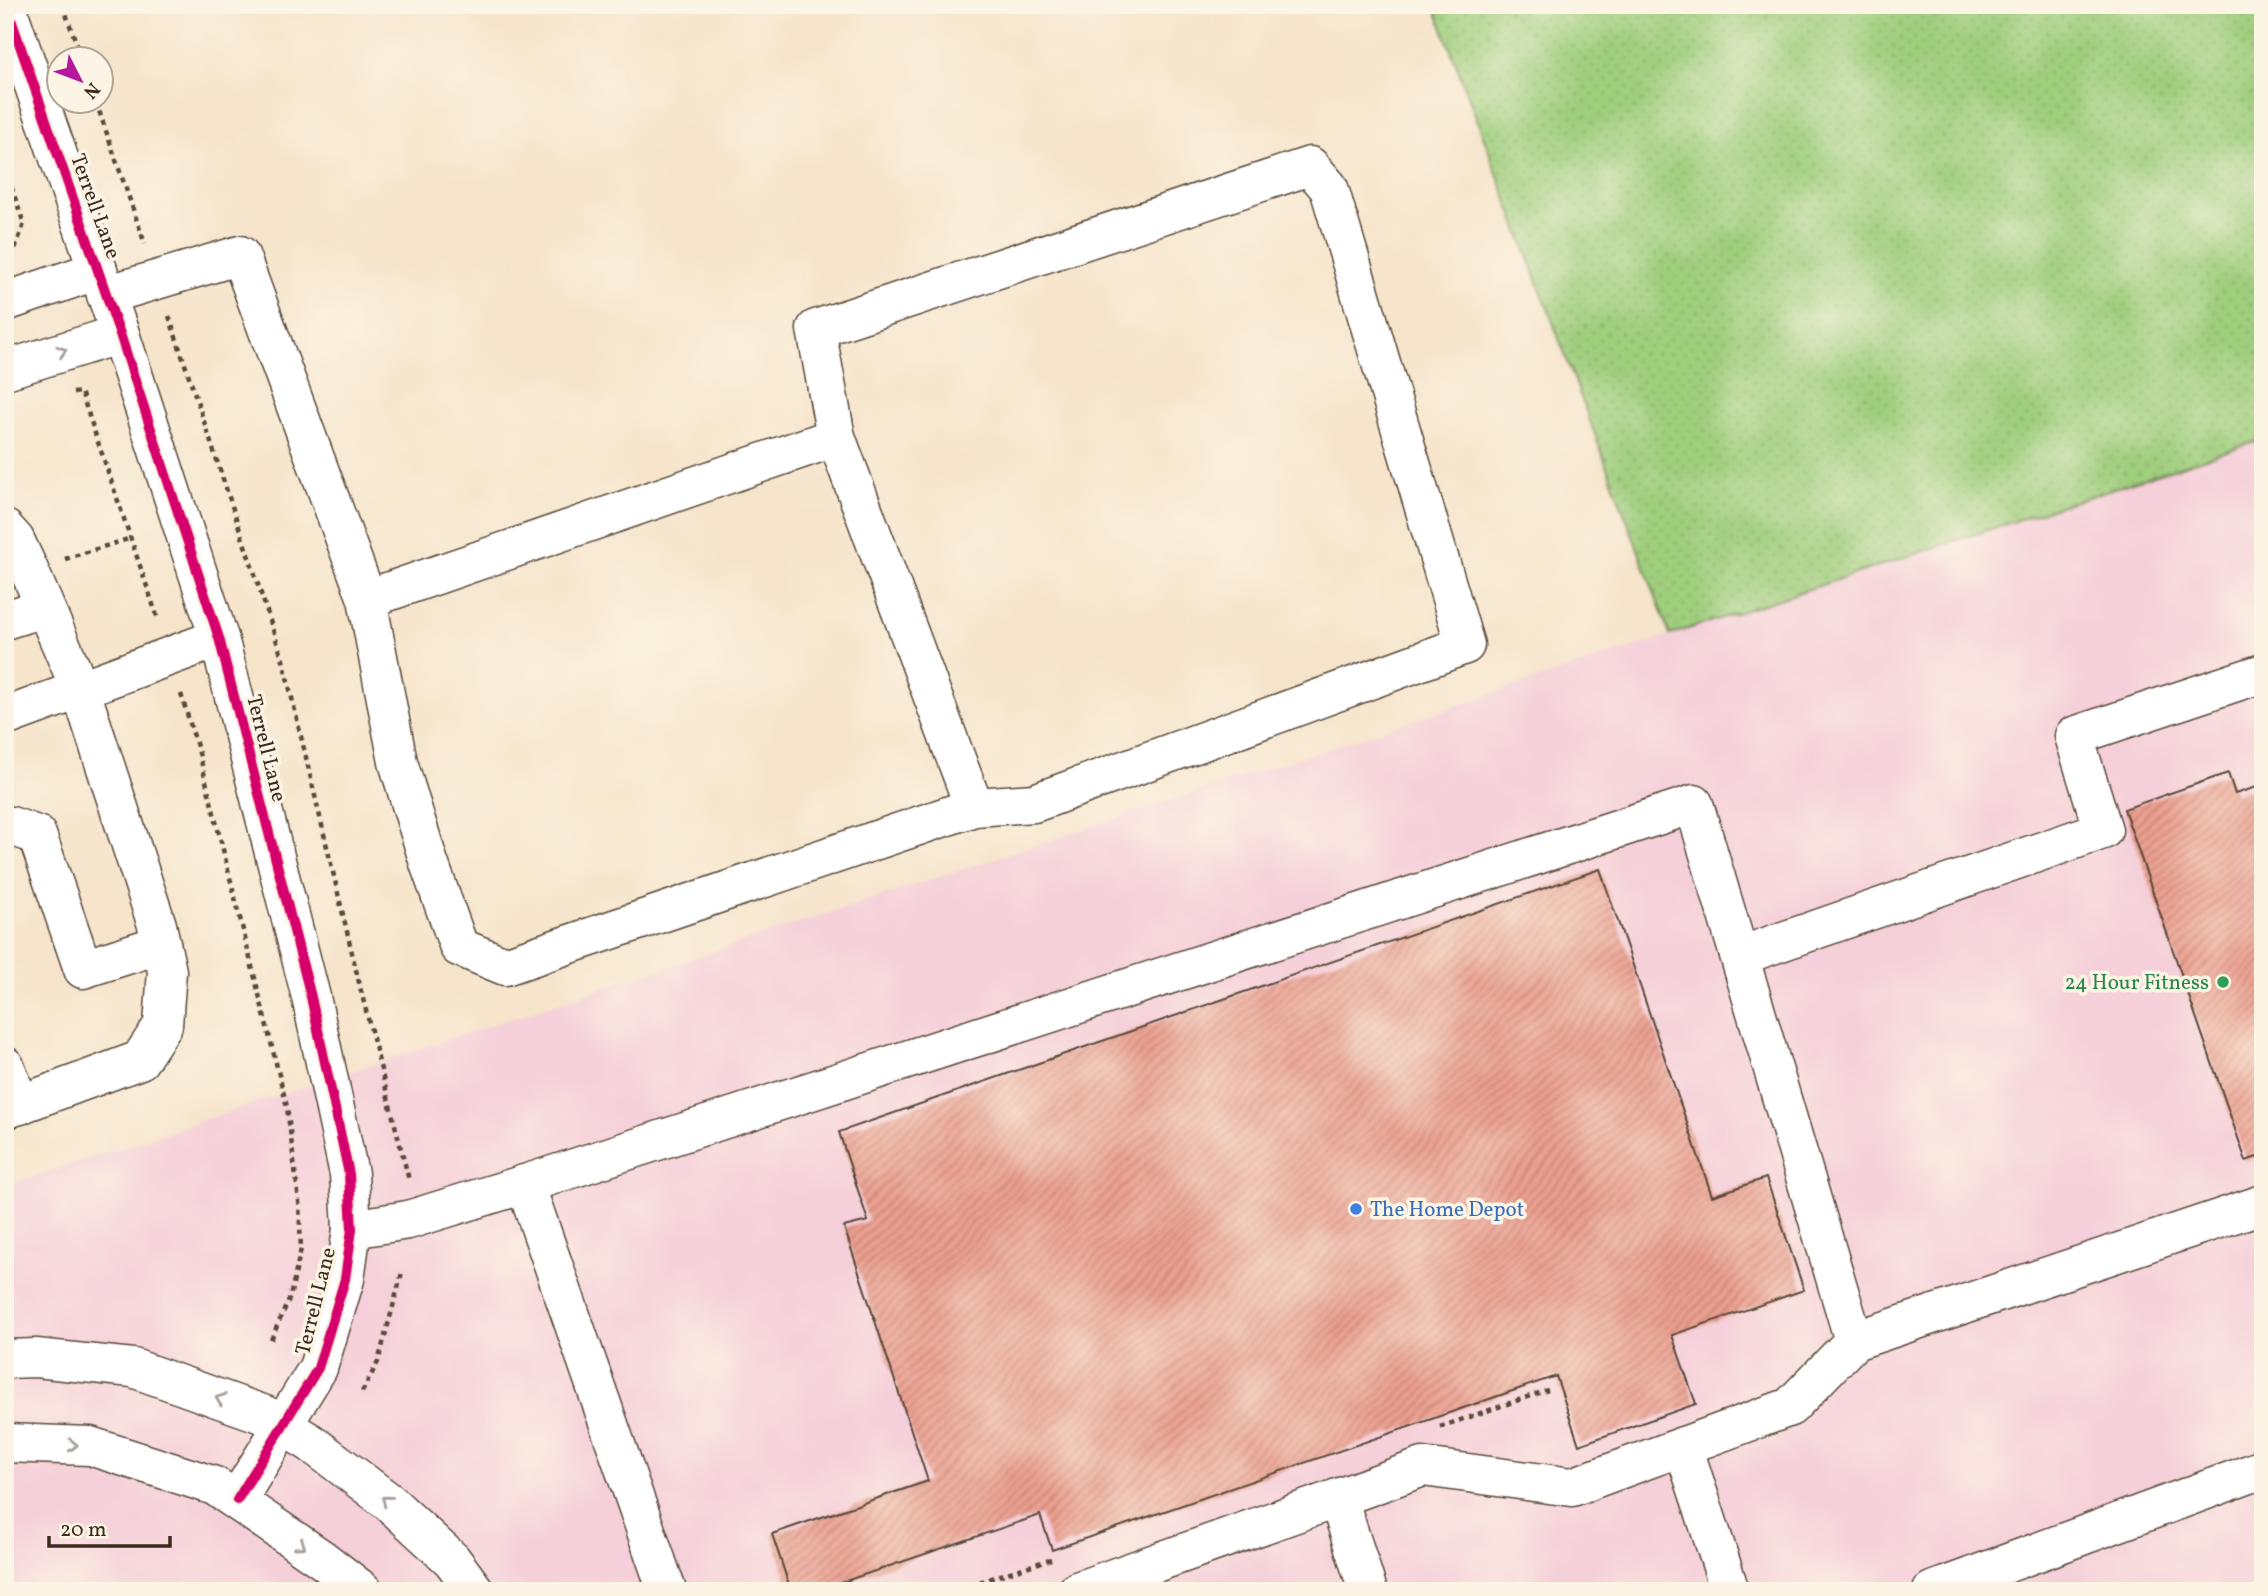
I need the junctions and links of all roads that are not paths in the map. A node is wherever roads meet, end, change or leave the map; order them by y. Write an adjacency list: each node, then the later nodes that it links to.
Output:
1 (6, 5): 2 (street, Terrell Lane)
2 (102, 282): 3 (street); 4 (street, Terrell Lane); 8 (street)
3 (7, 285)
4 (120, 334): 5 (street, one-way to 4); 11 (street, Terrell Lane)
5 (5, 370)
6 (836, 438): 8 (street); 15 (street); 15 (street)
7 (5, 529): 9 (street)
8 (366, 599): 15 (street)
9 (43, 608): 10 (street); 13 (street)
10 (5, 620)
11 (219, 638): 13 (street); 23 (street, Terrell Lane)
12 (2263, 673): 18 (street)
13 (81, 691): 14 (street); 17 (street)
14 (5, 717)
15 (974, 807)
16 (5, 828): 17 (street)
17 (162, 944): 20 (street)
18 (1740, 956): 21 (street); 24 (street)
19 (5, 1066): 20 (street)
20 (12, 1108)
21 (524, 1184): 23 (street); 34 (street)
22 (2263, 1204): 24 (street)
23 (352, 1229): 26 (street, Terrell Lane)
24 (1854, 1341): 28 (street)
25 (5, 1359): 26 (street, one-way to 25)
26 (282, 1425): 31 (street, Terrell Lane); 33 (street, one-way to 26)
27 (5, 1443): 31 (street, one-way to 31)
28 (1683, 1446): 30 (street); 37 (street)
29 (2263, 1469): 38 (street)
30 (1338, 1498): 35 (street); 36 (street)
31 (237, 1500): 32 (street, one-way to 32)
32 (363, 1591)
33 (475, 1591)
34 (667, 1591)
35 (1077, 1591)
36 (1368, 1591)
37 (1730, 1591)
38 (1932, 1591)

